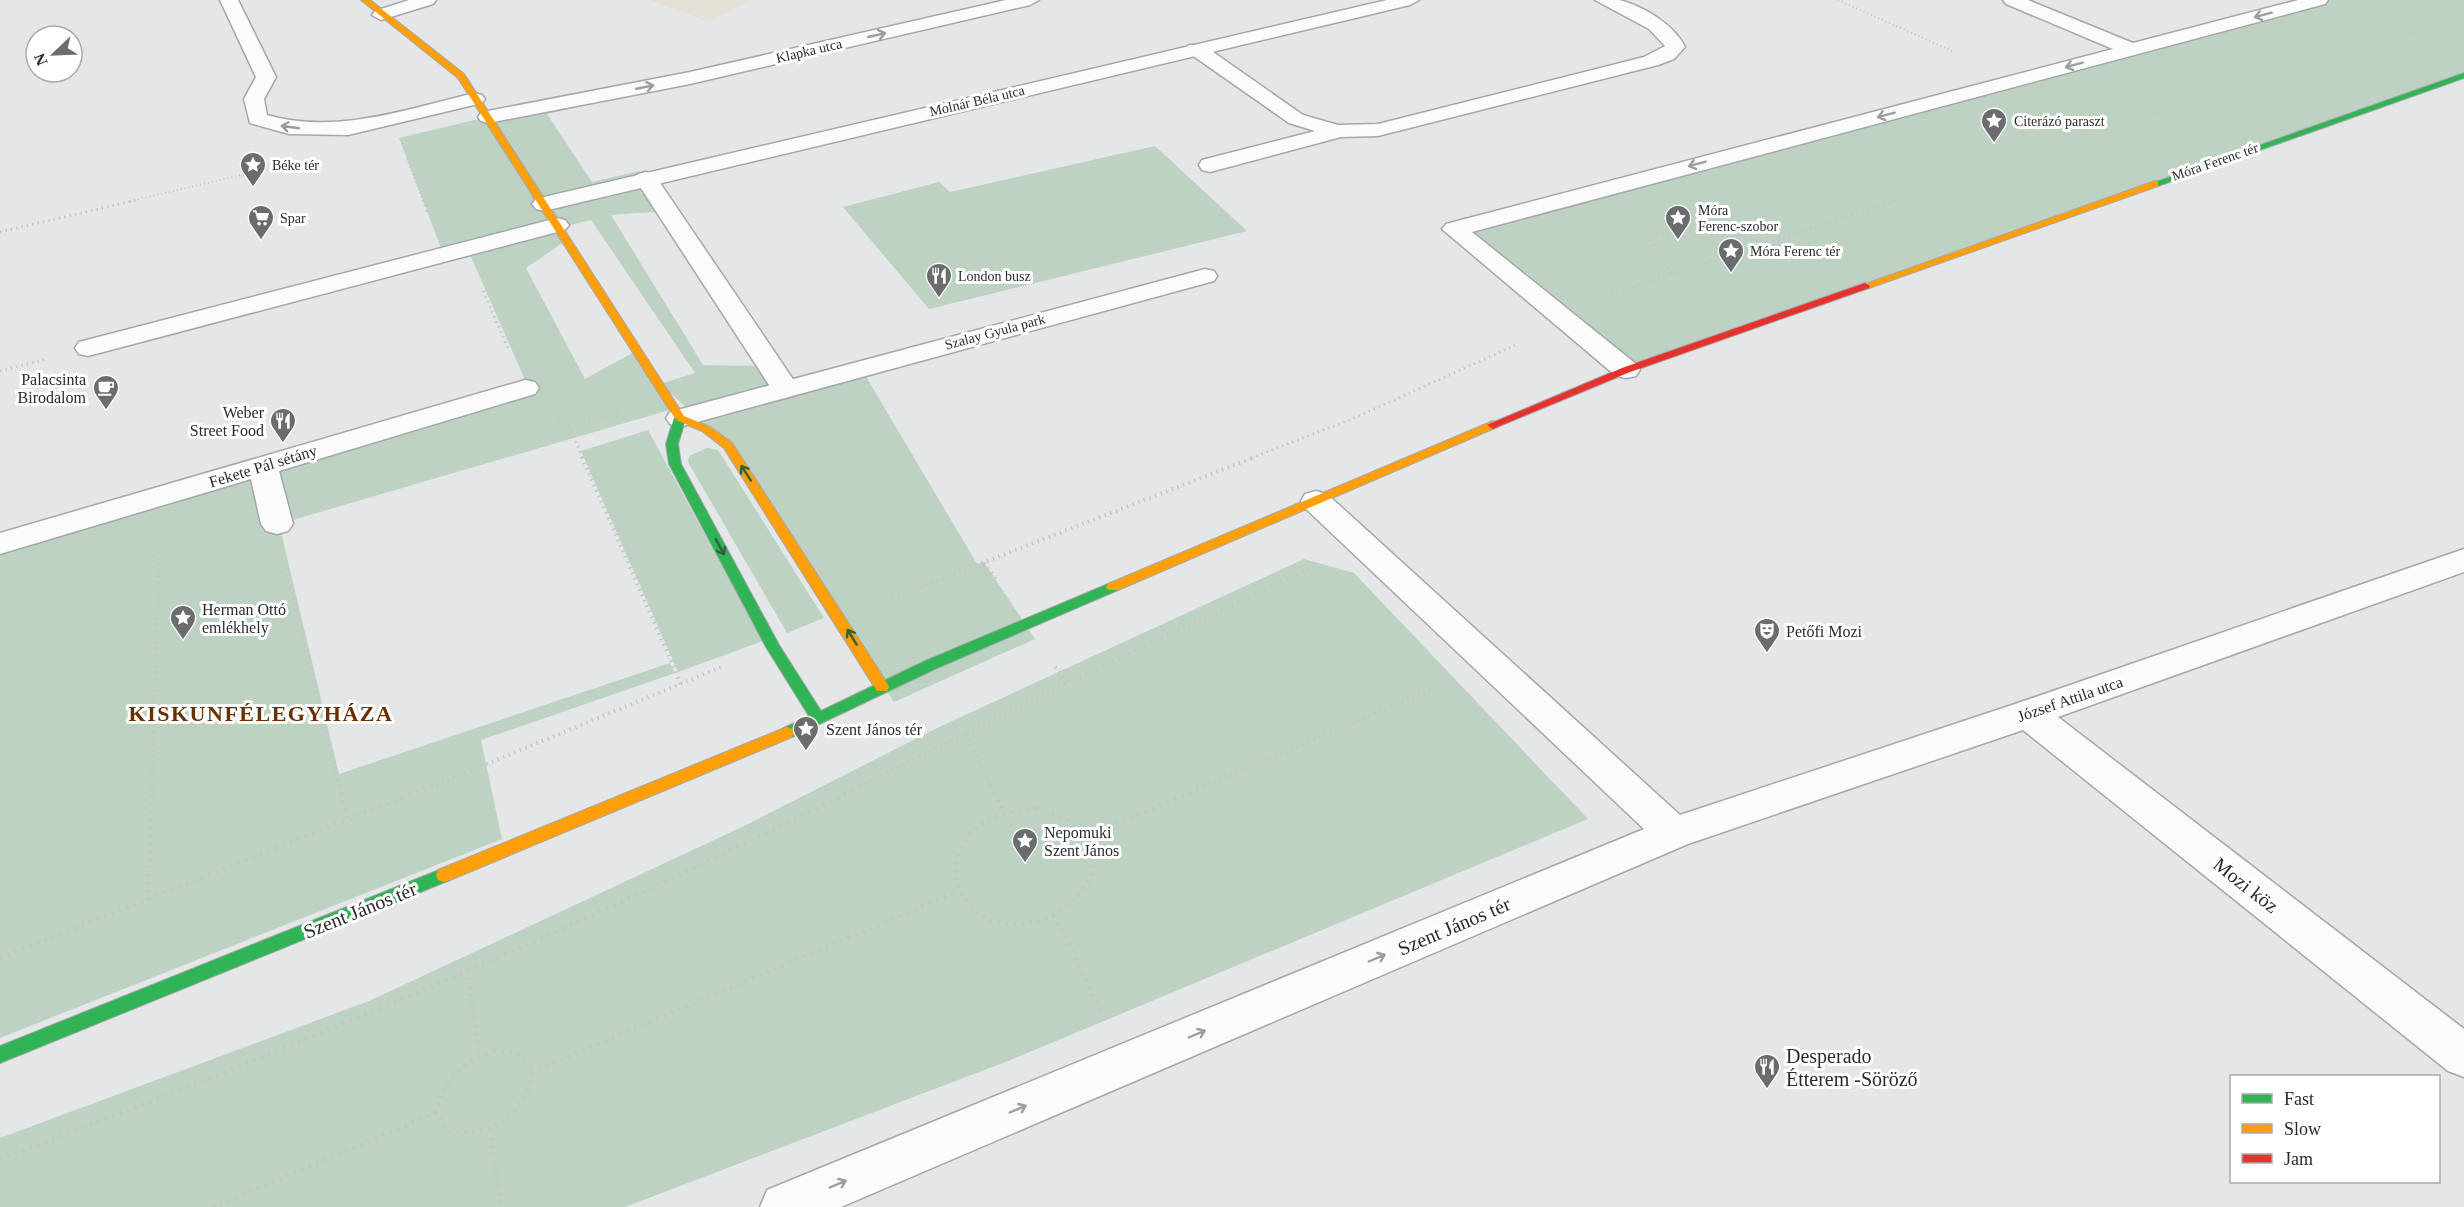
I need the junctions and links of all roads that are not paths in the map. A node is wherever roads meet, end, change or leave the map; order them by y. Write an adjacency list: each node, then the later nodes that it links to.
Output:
1 (229, 0): 13 (street, one-way to 1)
2 (365, 0): 9 (main road)
3 (427, 0): 9 (street)
4 (1030, 0): 14 (street, Klapka utca, one-way to 4)
5 (1410, 0): 10 (street, Molnár Béla utca)
6 (1604, 0): 15 (street)
7 (2012, 0): 11 (street)
8 (2319, 0): 11 (street, one-way to 11)
9 (381, 15): 13 (main road)
10 (1196, 49): 15 (street); 17 (street, Molnár Béla utca)
11 (2132, 50): 22 (street, one-way to 22)
12 (2464, 75): 22 (main road, Móra Ferenc tér)
13 (476, 99): 14 (main road)
14 (488, 117): 18 (main road)
15 (1337, 131): 16 (street)
16 (1210, 165)
17 (646, 179): 18 (street, Molnár Béla utca); 24 (street)
18 (544, 204): 19 (main road)
19 (557, 225): 21 (street); 25 (main road)
20 (1205, 276): 24 (street, Szalay Gyula park)
21 (88, 348)
22 (1626, 370): 26 (main road, Móra Ferenc tér)
23 (525, 388): 27 (street, Fekete Pál sétány)
24 (785, 388): 25 (street, Szalay Gyula park)
25 (680, 418): 32 (main road, one-way to 25); 34 (main road, one-way to 34)
26 (1418, 456): 28 (main road, Szent János tér)
27 (262, 466): 29 (street); 30 (street, Fekete Pál sétány)
28 (1316, 501): 32 (main road, Szent János tér); 35 (street)
29 (277, 524)
30 (0, 544)
31 (2464, 560): 33 (street, József Attila utca)
32 (882, 687): 34 (main road, Szent János tér)
33 (2028, 714): 35 (street, József Attila utca); 37 (street, Mozi köz)
34 (818, 717): 36 (main road, Szent János tér)
35 (1674, 833): 38 (street, Szent János tér, one-way to 35)
36 (0, 1055)
37 (2464, 1056)
38 (784, 1207)

